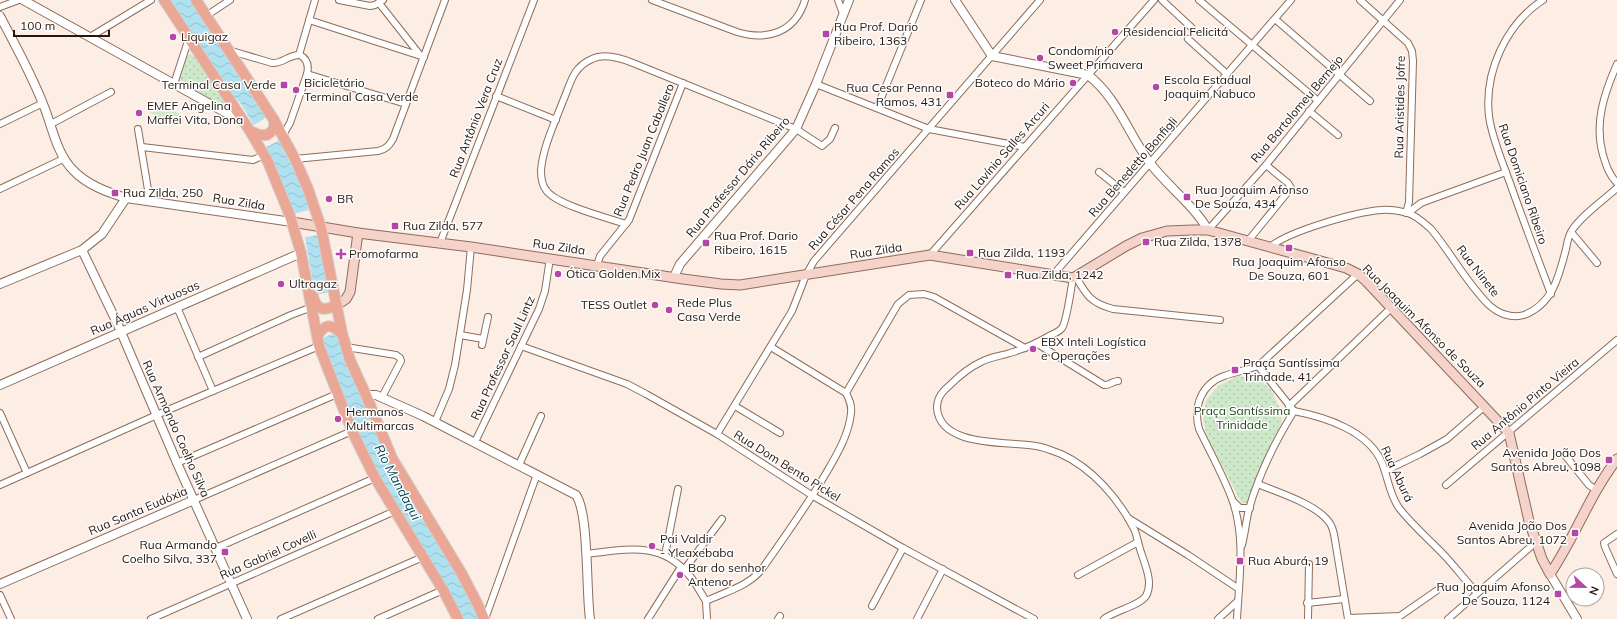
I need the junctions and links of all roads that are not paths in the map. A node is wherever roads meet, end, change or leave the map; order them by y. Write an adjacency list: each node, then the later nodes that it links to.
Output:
1 (19, 0): 26 (street)
2 (23, 0): 34 (street)
3 (151, 0): 34 (street)
4 (164, 0): 35 (main road)
5 (196, 0): 29 (main road)
6 (230, 0): 29 (street)
7 (315, 0): 31 (street)
8 (339, 0): 25 (street)
9 (445, 0): 40 (street)
10 (534, 0): 51 (street, Rua Antônio Vera Cruz)
11 (652, 0): 12 (street)
12 (805, 0)
13 (838, 0): 27 (street)
14 (849, 0): 27 (street, Rua Professor Dário Ribeiro)
15 (921, 0): 56 (street)
16 (955, 0): 41 (street)
17 (1040, 0): 41 (street, Rua César Pena Ramos)
18 (1154, 0): 45 (street, Rua Lavínio Salles Arcuri)
19 (1162, 0): 33 (street)
20 (1199, 0): 37 (street)
21 (1291, 0): 30 (street, Rua Benedetto Bonfigli)
22 (1360, 0): 32 (street, Rua Aristides Jofre)
23 (1400, 0): 32 (street, Rua Bartolomeu Bernejo)
24 (1543, 0): 78 (street, Rua Domiciano Ribeiro)
25 (381, 2): 40 (street)
26 (0, 7)
27 (844, 15): 49 (street, Rua Professor Dário Ribeiro)
28 (0, 16): 54 (street, Rua Zilda)
29 (206, 16): 38 (main road)
30 (1275, 19): 37 (street, Rua Benedetto Bonfigli); 46 (street)
31 (309, 20): 39 (street); 40 (street)
32 (1383, 20): 46 (street, Rua Bartolomeu Bernejo); 85 (street, Rua Aristides Jofre)
33 (1192, 28)
34 (90, 38): 48 (street)
35 (189, 38): 48 (street); 58 (main road)
36 (1188, 39): 44 (street)
37 (1252, 45): 44 (street, Rua Benedetto Bonfigli); 52 (street)
38 (228, 50): 39 (street); 60 (main road)
39 (299, 55): 43 (street)
40 (422, 56): 55 (street)
41 (992, 56): 45 (street); 66 (street, Rua César Pena Ramos)
42 (1617, 64): 79 (street)
43 (307, 74): 55 (street); 68 (street)
44 (1227, 74): 75 (street, Rua Benedetto Bonfigli)
45 (1088, 75): 71 (street, Rua Lavínio Salles Arcuri); 75 (street)
46 (1340, 75): 52 (street, Rua Bartolomeu Bernejo); 53 (street)
47 (683, 83): 59 (street); 65 (street); 87 (street, Rua Pedro Juan Caballero)
48 (174, 84): 58 (street)
49 (816, 84): 56 (street); 65 (street, Rua Professor Dário Ribeiro)
50 (111, 92): 62 (street)
51 (496, 96): 59 (street); 93 (street, Rua Antônio Vera Cruz)
52 (1317, 100): 57 (street, Rua Bartolomeu Bernejo)
53 (1370, 101)
54 (43, 103): 61 (street); 62 (street, Rua Zilda)
55 (406, 104): 74 (street)
56 (877, 108): 66 (street)
57 (1309, 110): 69 (street); 76 (street, Rua Bartolomeu Bernejo)
58 (242, 118): 67 (main road)
59 (556, 120): 87 (street)
60 (274, 122): 67 (main road); 68 (main road)
61 (0, 124)
62 (51, 124): 73 (street, Rua Zilda)
63 (835, 128): 65 (street)
64 (138, 129): 70 (street)
65 (796, 129): 105 (street, Rua Professor Dário Ribeiro)
66 (929, 129): 71 (street); 103 (street, Rua César Pena Ramos)
67 (254, 133): 72 (main road)
68 (283, 135): 74 (main road)
69 (1338, 135)
70 (142, 147): 72 (street); 84 (street)
71 (1025, 147): 98 (street, Rua Lavínio Salles Arcuri)
72 (264, 155): 86 (main road)
73 (63, 159): 80 (street); 83 (street, Rua Zilda)
74 (295, 159): 88 (main road)
75 (1150, 163): 82 (street, Rua Benedetto Bonfigli); 89 (street)
76 (1266, 164): 89 (street, Rua Bartolomeu Bernejo); 92 (street)
77 (1099, 172): 82 (street)
78 (1506, 172): 85 (street); 109 (street, Rua Domiciano Ribeiro)
79 (1617, 183)
80 (0, 188)
81 (1617, 188): 90 (street, Rua Ninete)
82 (1124, 192): 104 (street, Rua Benedetto Bonfigli)
83 (126, 198): 84 (street, Rua Zilda); 96 (street)
84 (150, 202): 86 (street, Rua Zilda)
85 (1407, 213): 95 (street, Rua Ninete); 109 (street, Rua Ninete)
86 (292, 222): 88 (main road, Rua Zilda); 97 (main road)
87 (626, 224): 101 (street, Rua Pedro Juan Caballero)
88 (321, 227): 91 (main road, Rua Zilda); 110 (main road)
89 (1208, 230): 92 (main road, Rua Joaquim Afonso de Souza); 106 (main road)
90 (1571, 232): 100 (street); 109 (street, Rua Ninete)
91 (358, 233): 93 (main road, Rua Zilda); 110 (main road)
92 (1248, 241): 95 (main road, Rua Joaquim Afonso de Souza)
93 (440, 243): 94 (main road, Rua Zilda)
94 (471, 246): 99 (main road, Rua Zilda); 118 (street)
95 (1270, 247): 102 (main road, Rua Joaquim Afonso de Souza)
96 (82, 250): 107 (street); 116 (street, Rua Armando Coelho Silva)
97 (301, 253): 108 (main road); 112 (street, Rua Águas Virtuosas)
98 (930, 255): 103 (main road, Rua Zilda); 104 (main road, Rua Zilda)
99 (550, 258): 101 (main road, Rua Zilda); 122 (street, Rua Professor Saul Lintz)
100 (1596, 263)
101 (597, 265): 105 (main road, Rua Zilda)
102 (1358, 274): 111 (main road, Rua Joaquim Afonso de Souza); 127 (street)
103 (806, 275): 105 (main road, Rua Zilda); 124 (street, Rua César Pena Ramos)
104 (1053, 275): 106 (main road, Rua Zilda)
105 (674, 277)
106 (1075, 277): 115 (street); 121 (street)
107 (0, 284)
108 (308, 286): 110 (main road); 113 (main road)
109 (1551, 294)
110 (337, 305): 117 (main road)
111 (1392, 307): 136 (main road, Rua Joaquim Afonso de Souza); 137 (street)
112 (177, 308): 116 (street, Rua Águas Virtuosas); 126 (street)
113 (312, 308): 120 (main road); 126 (street)
114 (488, 317): 118 (street)
115 (1220, 320)
116 (121, 332): 129 (street, Rua Águas Virtuosas); 139 (street, Rua Armando Coelho Silva)
117 (342, 334): 120 (main road); 123 (main road)
118 (460, 335): 141 (street)
119 (1617, 340): 144 (street, Rua Antônio Pinto Vieira)
120 (318, 341): 130 (street); 132 (main road)
121 (1036, 343): 125 (street); 128 (street)
122 (522, 346): 145 (street, Rua Dom Bento Pickel); 146 (street, Rua Professor Saul Lintz)
123 (346, 347): 133 (main road); 134 (street)
124 (771, 347): 131 (street); 135 (street, Rua César Pena Ramos)
125 (1025, 348): 131 (street); 166 (street)
126 (198, 357): 130 (street)
127 (1258, 366): 137 (street); 163 (street)
128 (1118, 381)
129 (0, 385)
130 (213, 391): 139 (street)
131 (846, 393): 161 (street)
132 (337, 394): 142 (main road); 150 (street)
133 (366, 395): 134 (street); 201 (main road)
134 (382, 397): 141 (street)
135 (735, 406): 143 (street); 145 (street, Rua César Pena Ramos)
136 (1486, 406): 144 (main road, Rua Joaquim Afonso de Souza); 152 (street)
137 (1292, 409): 152 (street, Rua Aburá); 156 (street)
138 (0, 413): 153 (street)
139 (157, 415): 150 (street, Rua Armando Coelho Silva); 153 (street)
140 (541, 416): 151 (street)
141 (435, 422): 146 (street)
142 (352, 431): 155 (main road); 162 (street, Rua Santa Eudóxia)
143 (780, 433)
144 (1509, 433): 158 (street, Rua Antônio Pinto Vieira); 170 (main road, Rua Joaquim Afonso de Souza)
145 (717, 434): 161 (street, Rua Dom Bento Pickel)
146 (475, 442): 151 (street)
147 (1564, 454): 160 (street)
148 (1617, 455): 160 (main road)
149 (1617, 459): 160 (main road)
150 (177, 463): 162 (street, Rua Armando Coelho Silva)
151 (519, 465): 154 (street)
152 (1385, 471): 188 (street, Rua Aburá)
153 (27, 473): 157 (street)
154 (537, 474): 173 (street); 201 (street)
155 (374, 478): 165 (main road); 171 (street)
156 (1258, 484): 164 (street); 190 (street)
157 (0, 485)
158 (1446, 485)
159 (678, 489): 174 (street)
160 (1594, 490): 180 (main road)
161 (813, 496): 172 (street, Rua Dom Bento Pickel); 191 (street)
162 (194, 500): 171 (street, Rua Armando Coelho Silva); 184 (street, Rua Santa Eudóxia)
163 (1232, 500): 164 (street); 175 (street)
164 (1250, 508): 175 (street)
165 (394, 512): 176 (main road); 183 (street, Rua Gabriel Covelli)
166 (1127, 517): 169 (street); 185 (street)
167 (722, 519): 178 (street)
168 (1617, 534): 181 (street)
169 (1138, 542): 182 (street); 207 (street)
170 (1536, 542): 180 (main road, Rua Joaquim Afonso de Souza); 188 (street)
171 (216, 548): 183 (street, Rua Armando Coelho Silva)
172 (903, 548): 179 (street, Rua Dom Bento Pickel); 194 (street)
173 (586, 554): 174 (street); 202 (street)
174 (665, 555): 178 (street)
175 (1240, 555): 185 (street)
176 (423, 557): 186 (main road); 198 (street)
177 (1309, 564): 193 (street)
178 (683, 568): 191 (street); 203 (street)
179 (943, 569): 205 (street); 206 (street, Rua Dom Bento Pickel)
180 (1548, 572): 213 (street, Rua Joaquim Afonso de Souza)
181 (1617, 574)
182 (1078, 575)
183 (231, 583): 196 (street, Rua Gabriel Covelli); 197 (street, Rua Armando Coelho Silva)
184 (0, 584)
185 (1239, 589): 192 (street)
186 (443, 590): 199 (street); 200 (main road)
187 (1436, 591): 211 (street)
188 (1477, 593): 212 (street)
189 (0, 595): 195 (street)
190 (1344, 599): 193 (street); 211 (street)
191 (706, 601): 204 (street)
192 (1238, 601): 208 (street); 209 (street)
193 (1307, 603): 210 (street)
194 (872, 606)
195 (11, 619)
196 (150, 619)
197 (247, 619)
198 (281, 619)
199 (378, 619)
200 (458, 619)
201 (485, 619)
202 (590, 619)
203 (648, 619)
204 (707, 619)
205 (917, 619)
206 (1034, 619)
207 (1104, 619)
208 (1218, 619)
209 (1237, 619)
210 (1308, 619)
211 (1348, 619)
212 (1448, 619)
213 (1577, 619)

